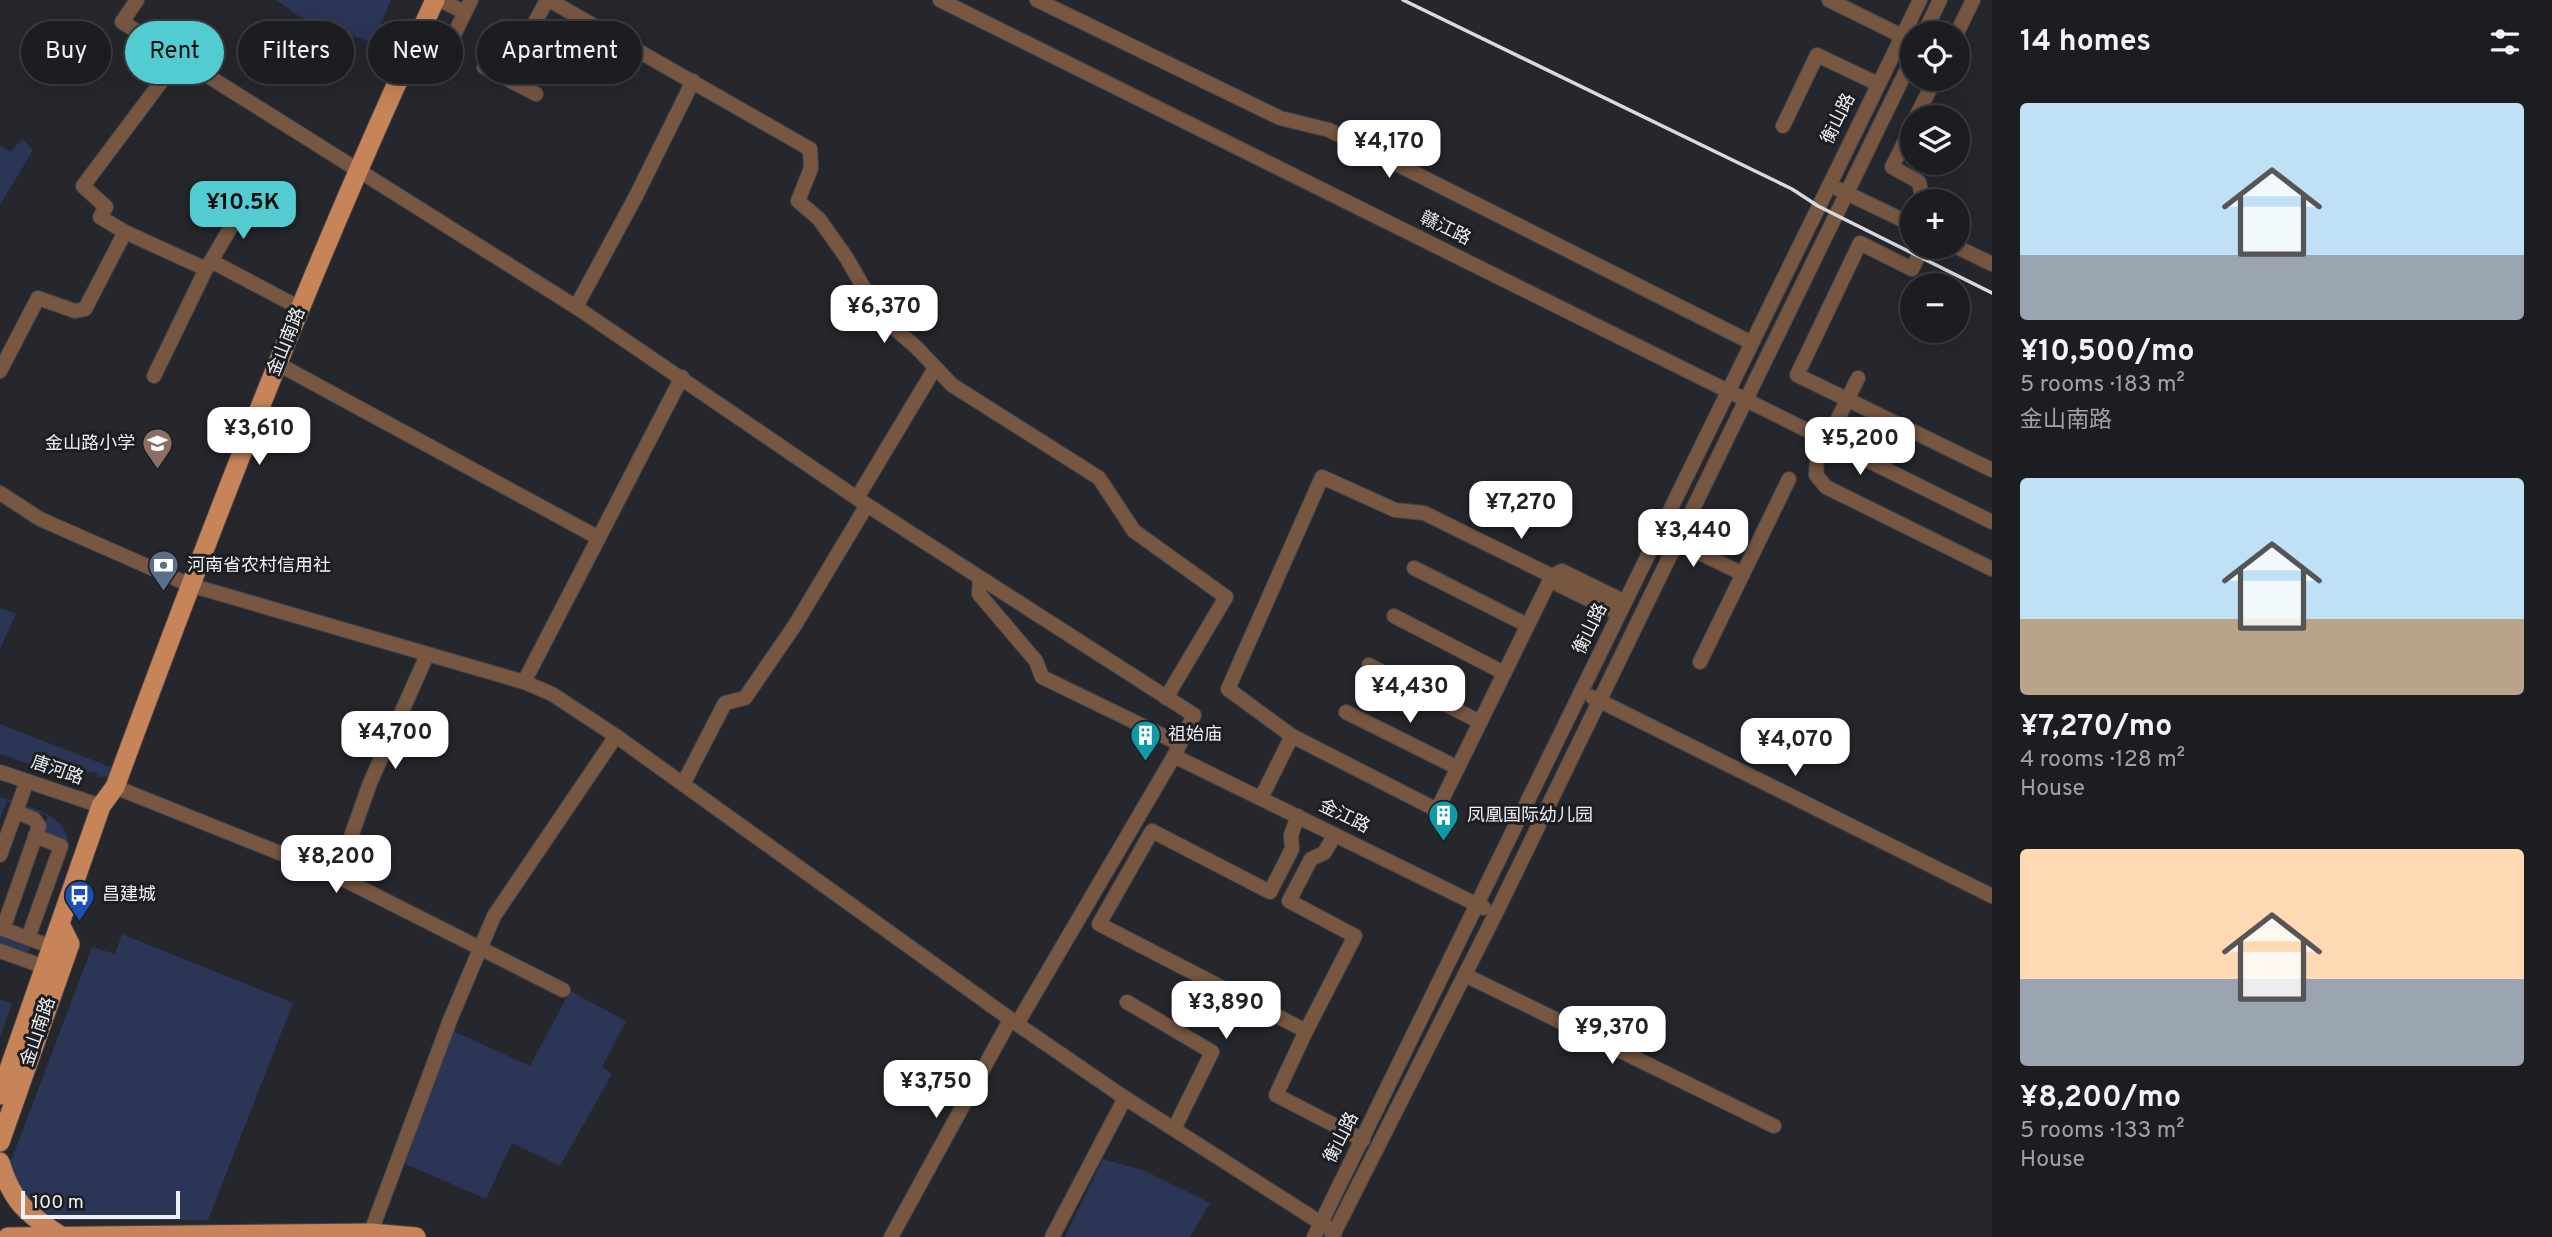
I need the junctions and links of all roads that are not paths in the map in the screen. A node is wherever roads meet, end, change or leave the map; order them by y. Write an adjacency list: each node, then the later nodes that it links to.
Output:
1 (137, 0): 16 (street)
2 (437, 0): 10 (street); 11 (main road, 金山南路)
3 (548, 0): 12 (street); 19 (street)
4 (940, 0): 51 (street, 赣江路)
5 (1037, 0): 44 (street)
6 (1829, 0): 17 (street)
7 (1920, 0): 13 (street, 衡山路)
8 (1940, 0): 14 (street)
9 (1973, 0): 15 (street)
10 (468, 6)
11 (426, 21)
12 (536, 21)
13 (1910, 21)
14 (1930, 21)
15 (1963, 21)
16 (125, 24)
17 (1900, 35)
18 (1900, 40): 25 (street, 衡山路)
19 (693, 81): 42 (street); 46 (street)
20 (1900, 83): 34 (street, 衡山路)
21 (160, 84): 37 (street)
22 (221, 84): 29 (street)
23 (396, 84): 29 (main road, 金山南路)
24 (517, 84): 26 (street)
25 (1878, 84): 27 (street); 32 (street, 衡山路)
26 (536, 94)
27 (1783, 126)
28 (1900, 151): 30 (street)
29 (358, 168): 42 (street); 43 (main road, 金山南路)
30 (1900, 171)
31 (1906, 175): 33 (street)
32 (1829, 184): 34 (street); 44 (street, 衡山路)
33 (1920, 189)
34 (1846, 193): 36 (street); 52 (street, 衡山路)
35 (245, 203): 41 (street)
36 (1900, 219)
37 (125, 232): 41 (street); 47 (street)
38 (1970, 253): 40 (street)
39 (1918, 259): 53 (street)
40 (1992, 264)
41 (209, 265): 43 (street); 48 (street)
42 (576, 307): 49 (street)
43 (300, 308): 45 (main road, 金山南路)
44 (1751, 342): 51 (street, 衡山路)
45 (278, 365): 61 (street); 68 (main road, 金山南路)
46 (935, 368): 58 (street); 78 (street)
47 (0, 371)
48 (154, 376)
49 (682, 377): 58 (street); 61 (street)
50 (1858, 378): 53 (street)
51 (1727, 390): 52 (street, 赣江路); 60 (street, 衡山路)
52 (1745, 399): 54 (street, 赣江路); 62 (street, 衡山路)
53 (1847, 399): 54 (street); 55 (street)
54 (1827, 441): 59 (street, 赣江路); 64 (street)
55 (1992, 470)
56 (1790, 479): 65 (street)
57 (0, 494): 68 (street)
58 (862, 502): 67 (street); 88 (street)
59 (1992, 522)
60 (1658, 532): 62 (street); 69 (street, 衡山路)
61 (597, 537): 76 (street)
62 (1677, 541): 65 (street); 79 (street, 衡山路)
63 (1414, 568): 71 (street)
64 (1992, 569)
65 (1743, 574): 73 (street)
66 (1552, 576): 69 (street); 71 (street); 83 (street)
67 (980, 578): 78 (street); 84 (street, 金江路)
68 (190, 585): 72 (street); 89 (main road, 金山南路)
69 (1622, 608): 77 (street, 衡山路)
70 (1394, 616): 75 (street)
71 (1527, 625): 75 (street)
72 (427, 655): 76 (street); 97 (street)
73 (1700, 662)
74 (1369, 665): 81 (street)
75 (1504, 673): 81 (street)
76 (524, 682): 82 (street)
77 (1581, 692): 79 (street); 102 (street, 衡山路)
78 (1166, 698): 84 (street)
79 (1599, 701): 99 (street); 103 (street, 衡山路)
80 (1346, 712): 85 (street)
81 (1480, 722): 85 (street)
82 (616, 736): 88 (street); 107 (street)
83 (1292, 736): 85 (street); 90 (street)
84 (1177, 750): 90 (street, 金江路); 113 (street)
85 (1458, 768)
86 (0, 772): 87 (street, 唐河路)
87 (27, 781): 91 (street, 唐河路); 92 (street)
88 (683, 784): 113 (street)
89 (116, 788): 91 (main road, 金山南路); 97 (street)
90 (1261, 798): 93 (street, 金江路)
91 (101, 806): 104 (main road, 金山南路)
92 (16, 812): 95 (street); 96 (street)
93 (1298, 817): 94 (street, 金江路); 98 (street)
94 (1335, 835): 101 (street); 102 (street, 金江路)
95 (35, 836): 100 (street); 105 (street)
96 (0, 855)
97 (337, 876): 107 (street)
98 (1270, 891): 101 (street); 114 (street)
99 (1992, 896)
100 (6, 900): 105 (street)
101 (1289, 901): 114 (street)
102 (1478, 905): 103 (street, 金江路); 119 (street, 衡山路)
103 (1496, 914): 110 (street, 衡山路)
104 (60, 924): 106 (main road, 金山南路); 120 (main road, 金山南路)
105 (28, 938): 106 (street)
106 (52, 947): 109 (main road, 金山南路)
107 (480, 947): 111 (street); 124 (street)
108 (0, 951): 109 (street)
109 (45, 968): 115 (main road, 金山南路)
110 (1465, 975): 117 (street); 123 (street, 衡山路)
111 (563, 990)
112 (1127, 1002): 118 (street)
113 (1014, 1022): 116 (street); 128 (street)
114 (1306, 1031): 119 (street)
115 (0, 1095)
116 (1125, 1098): 118 (street); 129 (street)
117 (1774, 1126)
118 (1174, 1129): 122 (street)
119 (1363, 1140): 122 (street, 衡山路)
120 (0, 1142)
121 (0, 1161): 125 (main road)
122 (1317, 1231): 123 (street)
123 (1334, 1234)
124 (370, 1235): 125 (main road); 127 (main road)
125 (61, 1236): 126 (main road)
126 (8, 1237)
127 (416, 1237)
128 (891, 1237)
129 (1052, 1237)

